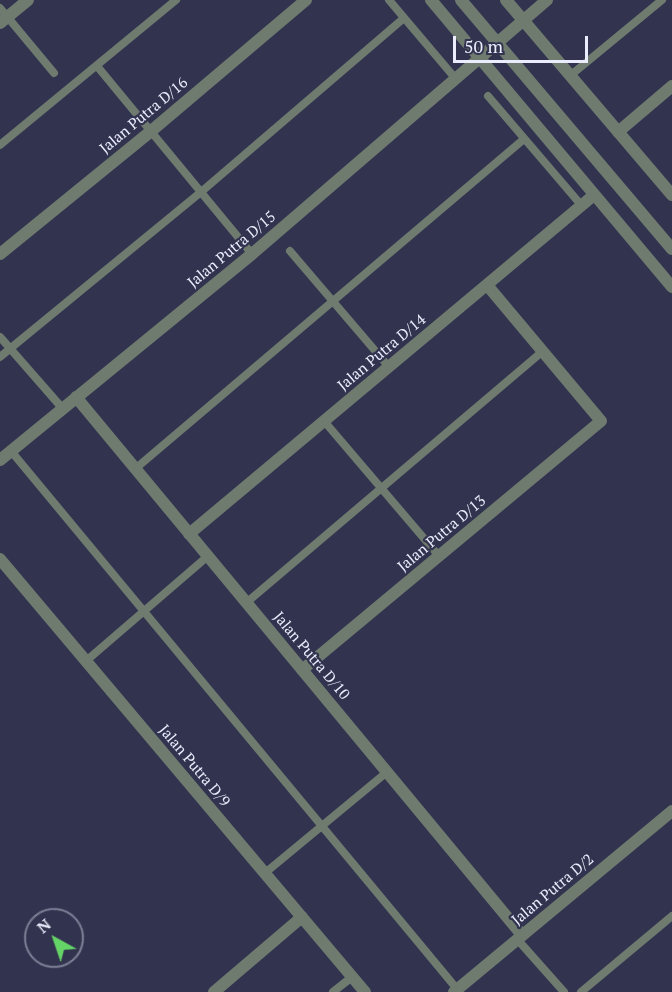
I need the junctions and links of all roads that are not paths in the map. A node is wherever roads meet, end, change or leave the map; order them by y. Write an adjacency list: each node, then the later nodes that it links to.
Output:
1 (28, 0): 10 (street)
2 (176, 0): 15 (lane)
3 (306, 0): 21 (street, Jalan Putra D/16)
4 (389, 0): 11 (lane)
5 (431, 0): 14 (street)
6 (461, 0): 13 (street)
7 (506, 0): 12 (street)
8 (547, 0): 12 (street, Jalan Putra D/15)
9 (662, 0): 17 (lane)
10 (2, 16): 16 (lane)
11 (404, 18): 18 (lane); 26 (lane)
12 (523, 20): 13 (street, Jalan Putra D/15); 17 (street)
13 (497, 43): 14 (street, Jalan Putra D/15); 29 (street)
14 (479, 58): 18 (street, Jalan Putra D/15); 27 (street)
15 (97, 66): 21 (lane); 24 (lane)
16 (54, 73)
17 (571, 75): 22 (street)
18 (455, 78): 32 (street, Jalan Putra D/15)
19 (672, 86): 22 (street)
20 (488, 96): 23 (lane)
21 (150, 132): 26 (lane); 31 (street, Jalan Putra D/16)
22 (618, 132): 25 (street)
23 (524, 139): 28 (lane); 35 (lane)
24 (0, 145)
25 (670, 188)
26 (201, 192): 32 (lane); 37 (lane)
27 (594, 195): 28 (street, Jalan Putra D/14); 34 (street)
28 (582, 206): 33 (street, Jalan Putra D/14)
29 (672, 249)
30 (290, 251): 35 (lane)
31 (0, 254)
32 (252, 254): 41 (street, Jalan Putra D/15)
33 (487, 285): 38 (street); 40 (street, Jalan Putra D/14)
34 (672, 287)
35 (333, 301): 40 (lane); 46 (lane)
36 (0, 337): 37 (lane)
37 (10, 349): 39 (lane); 42 (lane)
38 (543, 351): 47 (lane); 50 (street, Jalan Putra D/13)
39 (0, 357)
40 (389, 367): 43 (street, Jalan Putra D/14)
41 (76, 398): 42 (street, Jalan Putra D/15); 46 (street, Jalan Putra D/10)
42 (63, 409): 44 (street, Jalan Putra D/15)
43 (324, 421): 47 (lane); 48 (street, Jalan Putra D/14)
44 (11, 451): 45 (street, Jalan Putra D/15); 53 (lane)
45 (0, 460)
46 (135, 469): 48 (street, Jalan Putra D/10)
47 (381, 488): 50 (lane); 52 (lane)
48 (189, 534): 49 (street, Jalan Putra D/10)
49 (208, 556): 52 (street, Jalan Putra D/10); 53 (lane)
50 (440, 556): 55 (street, Jalan Putra D/13)
51 (0, 559): 54 (street, Jalan Putra D/9)
52 (246, 603): 55 (street, Jalan Putra D/10)
53 (144, 611): 54 (lane); 58 (lane)
54 (86, 661): 59 (street, Jalan Putra D/9)
55 (302, 669): 56 (street, Jalan Putra D/10)
56 (387, 772): 58 (lane); 62 (street, Jalan Putra D/10)
57 (672, 811): 62 (street, Jalan Putra D/2)
58 (322, 827): 59 (lane); 64 (lane)
59 (265, 873): 61 (street, Jalan Putra D/9)
60 (672, 916): 69 (lane)
61 (302, 918): 63 (street, Jalan Putra D/9); 65 (street)
62 (520, 937): 64 (street, Jalan Putra D/2); 68 (lane)
63 (352, 976): 66 (lane); 67 (street, Jalan Putra D/9)
64 (456, 991)
65 (214, 992)
66 (333, 992)
67 (365, 992)
68 (564, 992)
69 (581, 992)

